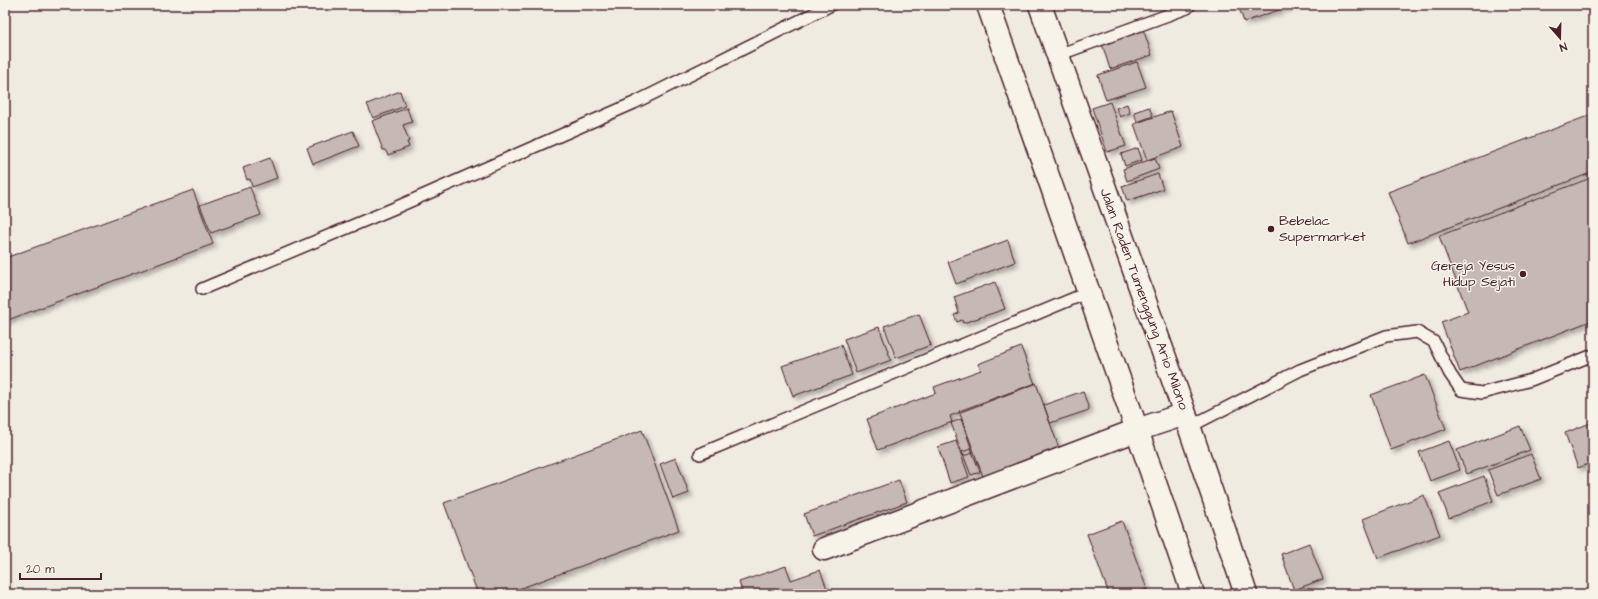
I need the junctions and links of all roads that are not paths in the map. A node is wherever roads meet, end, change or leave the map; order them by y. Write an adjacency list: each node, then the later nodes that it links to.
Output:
1 (831, 5): 6 (lane)
2 (988, 5): 7 (main road)
3 (1040, 5): 5 (main road, Jalan Raden Tumenggung Ario Milono)
4 (1190, 5): 5 (lane)
5 (1058, 55): 9 (main road, Jalan Raden Tumenggung Ario Milono)
6 (202, 289)
7 (1089, 292): 10 (main road); 11 (lane)
8 (1593, 355): 9 (lane)
9 (1187, 420): 10 (main road); 14 (main road, Jalan Raden Tumenggung Ario Milono)
10 (1137, 430): 12 (main road); 13 (main road)
11 (700, 454)
12 (824, 549)
13 (1193, 594)
14 (1246, 594)

